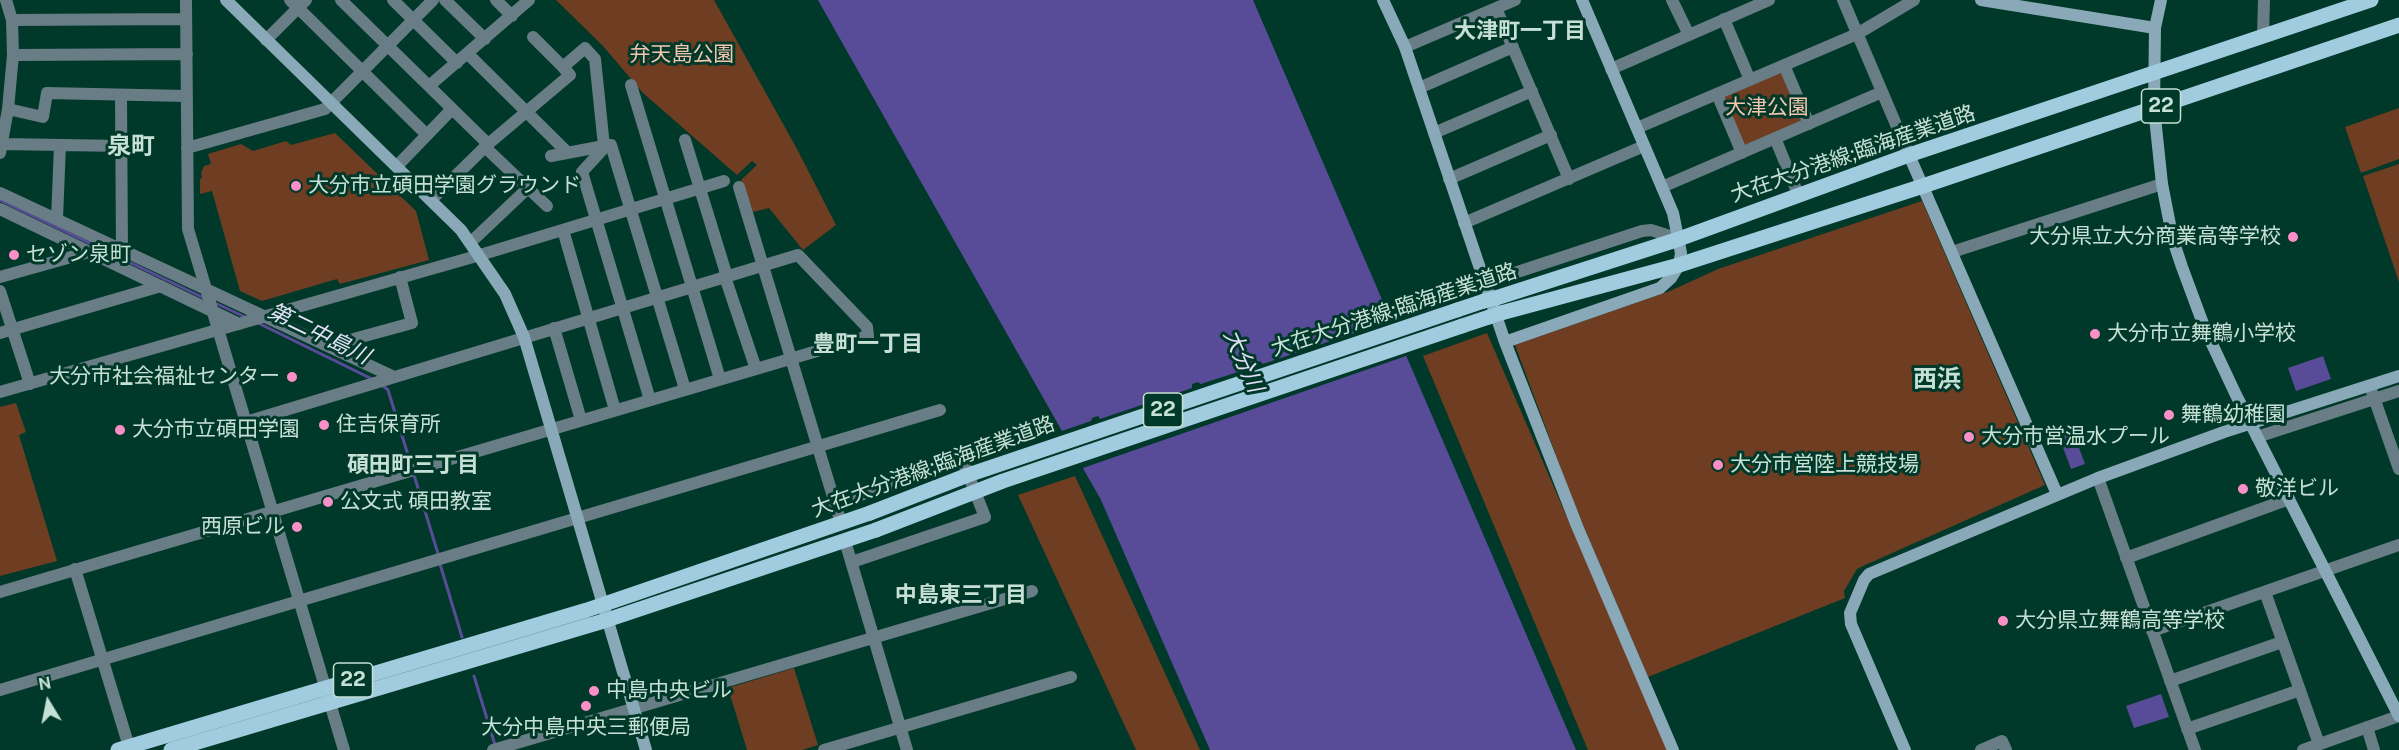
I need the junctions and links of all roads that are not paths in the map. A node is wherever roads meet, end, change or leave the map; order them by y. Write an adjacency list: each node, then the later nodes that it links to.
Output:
1 (6, 0): 26 (street)
2 (186, 0): 25 (street)
3 (226, 0): 36 (street)
4 (341, 0): 37 (street)
5 (393, 0): 27 (street)
6 (434, 0): 27 (street)
7 (445, 0): 35 (street)
8 (496, 0): 24 (street)
9 (529, 0): 24 (street)
10 (1383, 0): 38 (street)
11 (1515, 0): 23 (street)
12 (1582, 0): 46 (street)
13 (1672, 0): 32 (street)
14 (1769, 0): 22 (street)
15 (1842, 0): 31 (street)
16 (1914, 0): 31 (street)
17 (1980, 0): 30 (street)
18 (2161, 0): 30 (street)
19 (2264, 0): 33 (street)
20 (2371, 0): 33 (main road, 大在大分港線;臨海産業道路 / 22)
21 (298, 3): 36 (street); 47 (street)
22 (1751, 4): 28 (street)
23 (1496, 8): 38 (street); 39 (street)
24 (512, 16): 35 (street)
25 (186, 19): 26 (street); 40 (street)
26 (12, 20): 42 (street)
27 (413, 20): 37 (street); 43 (street)
28 (1725, 20): 32 (street); 49 (street)
29 (2399, 25): 59 (main road, 大在大分港線;臨海産業道路 / 22)
30 (2155, 28): 48 (street)
31 (1857, 34): 44 (street); 54 (street)
32 (1689, 35): 46 (street)
33 (2263, 36): 48 (main road, 大在大分港線;臨海産業道路 / 22)
34 (533, 37): 45 (street)
35 (485, 39): 41 (street)
36 (266, 40): 58 (street)
37 (388, 46): 47 (street); 51 (street)
38 (1405, 46): 52 (street)
39 (1513, 47): 52 (street); 53 (street)
40 (187, 54): 42 (street); 57 (street)
41 (468, 54): 43 (street); 62 (street)
42 (13, 55): 60 (street)
43 (457, 63): 51 (street)
44 (1784, 66): 49 (street); 63 (street)
45 (562, 67): 62 (street); 73 (street)
46 (1611, 69): 64 (street)
47 (363, 72): 58 (street); 66 (street)
48 (2155, 72): 59 (street); 79 (main road, 大在大分港線;臨海産業道路 / 22)
49 (1750, 80): 55 (street)
50 (631, 85): 94 (street)
51 (429, 86): 61 (street)
52 (1419, 88): 65 (street)
53 (1532, 91): 65 (street); 67 (street)
54 (1882, 92): 63 (street); 79 (street)
55 (1717, 94): 64 (street); 78 (street)
56 (121, 95): 57 (street); 60 (street); 72 (street)
57 (187, 96): 76 (street)
58 (332, 104): 76 (street); 81 (street)
59 (2154, 108): 85 (street); 86 (main road, 大在大分港線;臨海産業道路 / 22)
60 (8, 109): 75 (street)
61 (452, 109): 66 (street); 71 (street)
62 (527, 112): 71 (street); 77 (street)
63 (1809, 123): 68 (street)
64 (1637, 128): 74 (street)
65 (1434, 133): 83 (street)
66 (427, 135): 81 (street)
67 (1551, 135): 82 (street); 83 (street)
68 (1775, 138): 78 (street); 92 (street)
69 (686, 140): 90 (street)
70 (60, 145): 72 (street); 75 (street); 98 (street)
71 (487, 145): 89 (street); 93 (street)
72 (122, 146): 104 (street)
73 (604, 146): 77 (street); 97 (street); 99 (street)
74 (1644, 146): 82 (street); 88 (street)
75 (1, 148)
76 (188, 148): 118 (street)
77 (568, 153): 80 (street)
78 (1742, 153): 88 (street)
79 (1910, 154): 86 (street); 92 (main road, 大在大分港線;臨海産業道路 / 22)
80 (551, 156)
81 (397, 166): 93 (street)
82 (1569, 178): 100 (street)
83 (1449, 179): 100 (street)
84 (724, 181): 90 (street)
85 (2162, 184): 106 (street); 145 (street)
86 (1923, 186): 106 (street); 108 (main road, 大在大分港線;臨海産業道路 / 22)
87 (739, 187): 109 (street)
88 (1662, 187): 102 (street)
89 (528, 188): 95 (street); 103 (street)
90 (701, 188): 94 (street); 112 (street)
91 (0, 192): 98 (street)
92 (1798, 194): 102 (main road, 大在大分港線;臨海産業道路 / 22)
93 (431, 200): 103 (street)
94 (666, 200): 97 (street); 115 (street)
95 (547, 206)
96 (0, 209): 105 (street)
97 (631, 210): 99 (street); 117 (street)
98 (57, 219): 104 (street)
99 (597, 220): 101 (street); 119 (street)
100 (1464, 223): 113 (street)
101 (563, 230): 107 (street); 121 (street)
102 (1679, 239): 108 (street); 113 (street); 156 (main road, 大在大分港線;臨海産業道路 / 22, bridge)
103 (471, 242): 107 (street)
104 (123, 251): 118 (street)
105 (89, 252): 110 (street); 114 (street)
106 (1952, 252): 151 (street)
107 (480, 255): 111 (street); 126 (street)
108 (1679, 265): 127 (street); 157 (main road, 大在大分港線;臨海産業道路 / 22, bridge)
109 (763, 266): 112 (street); 129 (street); 129 (street)
110 (0, 277)
111 (400, 277): 120 (street); 128 (street)
112 (725, 277): 115 (street); 130 (street)
113 (1484, 283): 127 (street)
114 (161, 286): 118 (street); 125 (street)
115 (692, 287): 117 (street); 133 (street)
116 (0, 291): 125 (street)
117 (657, 298): 119 (street); 136 (street)
118 (209, 300): 120 (street); 122 (street); 124 (street)
119 (623, 308): 121 (street); 140 (street)
120 (263, 317): 122 (street); 128 (street)
121 (589, 318): 123 (street); 141 (street)
122 (242, 323): 124 (street)
123 (554, 328): 126 (street); 143 (street)
124 (218, 330): 134 (street); 144 (street)
125 (6, 332): 134 (street)
126 (524, 338): 132 (street); 146 (street)
127 (1504, 342): 191 (street)
128 (328, 346): 132 (street)
129 (791, 358): 130 (street); 148 (street)
130 (756, 369): 133 (street)
131 (2399, 375): 135 (street)
132 (389, 379): 144 (street)
133 (720, 379): 136 (street)
134 (30, 384): 138 (street)
135 (2370, 385): 139 (street); 145 (street)
136 (685, 390): 140 (street)
137 (2399, 391): 139 (street)
138 (0, 392)
139 (2375, 399): 147 (street); 149 (street)
140 (650, 400): 141 (street)
141 (615, 410): 143 (street)
142 (940, 410): 148 (street)
143 (581, 420): 146 (street)
144 (246, 422): 154 (street)
145 (2250, 424): 147 (street); 150 (street)
146 (552, 429): 154 (street); 155 (street)
147 (2257, 437): 152 (street)
148 (818, 447): 153 (street); 155 (street)
149 (2399, 469)
150 (2098, 478): 151 (street); 159 (street)
151 (2058, 494): 192 (street)
152 (2289, 499): 159 (street); 162 (street)
153 (835, 504): 156 (street); 160 (street)
154 (273, 511): 161 (street); 166 (street)
155 (578, 518): 166 (street); 167 (street)
156 (841, 523): 167 (main road, 大在大分港線;臨海産業道路 / 22)
157 (846, 541): 160 (street); 168 (main road, 大在大分港線;臨海産業道路 / 22)
158 (2399, 545): 162 (street)
159 (2126, 558): 169 (street)
160 (852, 562): 170 (street)
161 (75, 569): 163 (street); 172 (street)
162 (2325, 570): 165 (street); 179 (street)
163 (0, 591)
164 (1032, 591): 170 (street)
165 (2265, 591): 169 (street); 171 (street)
166 (299, 601): 172 (street); 177 (street)
167 (604, 604): 168 (street); 177 (main road, 大在大分港線;臨海産業道路 / 22)
168 (607, 620): 177 (main road, 大在大分港線;臨海産業道路 / 22); 178 (street)
169 (2152, 631): 174 (street)
170 (873, 638): 178 (street); 180 (street)
171 (2283, 642): 174 (street); 176 (street)
172 (102, 659): 175 (street); 184 (street)
173 (1071, 677): 180 (street)
174 (2170, 681): 182 (street)
175 (0, 690)
176 (2300, 690): 182 (street); 183 (street)
177 (327, 695): 184 (main road, 大在大分港線;臨海産業道路 / 22); 186 (main road, 大在大分港線;臨海産業道路 / 22); 187 (street)
178 (633, 708): 185 (street); 188 (street)
179 (2399, 716): 181 (street)
180 (900, 727): 189 (street); 190 (street)
181 (2367, 727): 183 (street); 197 (street)
182 (2187, 729): 195 (street)
183 (2319, 744): 196 (street)
184 (126, 749)
185 (496, 749)
186 (171, 750)
187 (344, 750)
188 (646, 750)
189 (824, 750)
190 (907, 750)
191 (1673, 750)
192 (1905, 750)
193 (1981, 750): 194 (street)
194 (2006, 750)
195 (2195, 750)
196 (2303, 750)
197 (2374, 750)

